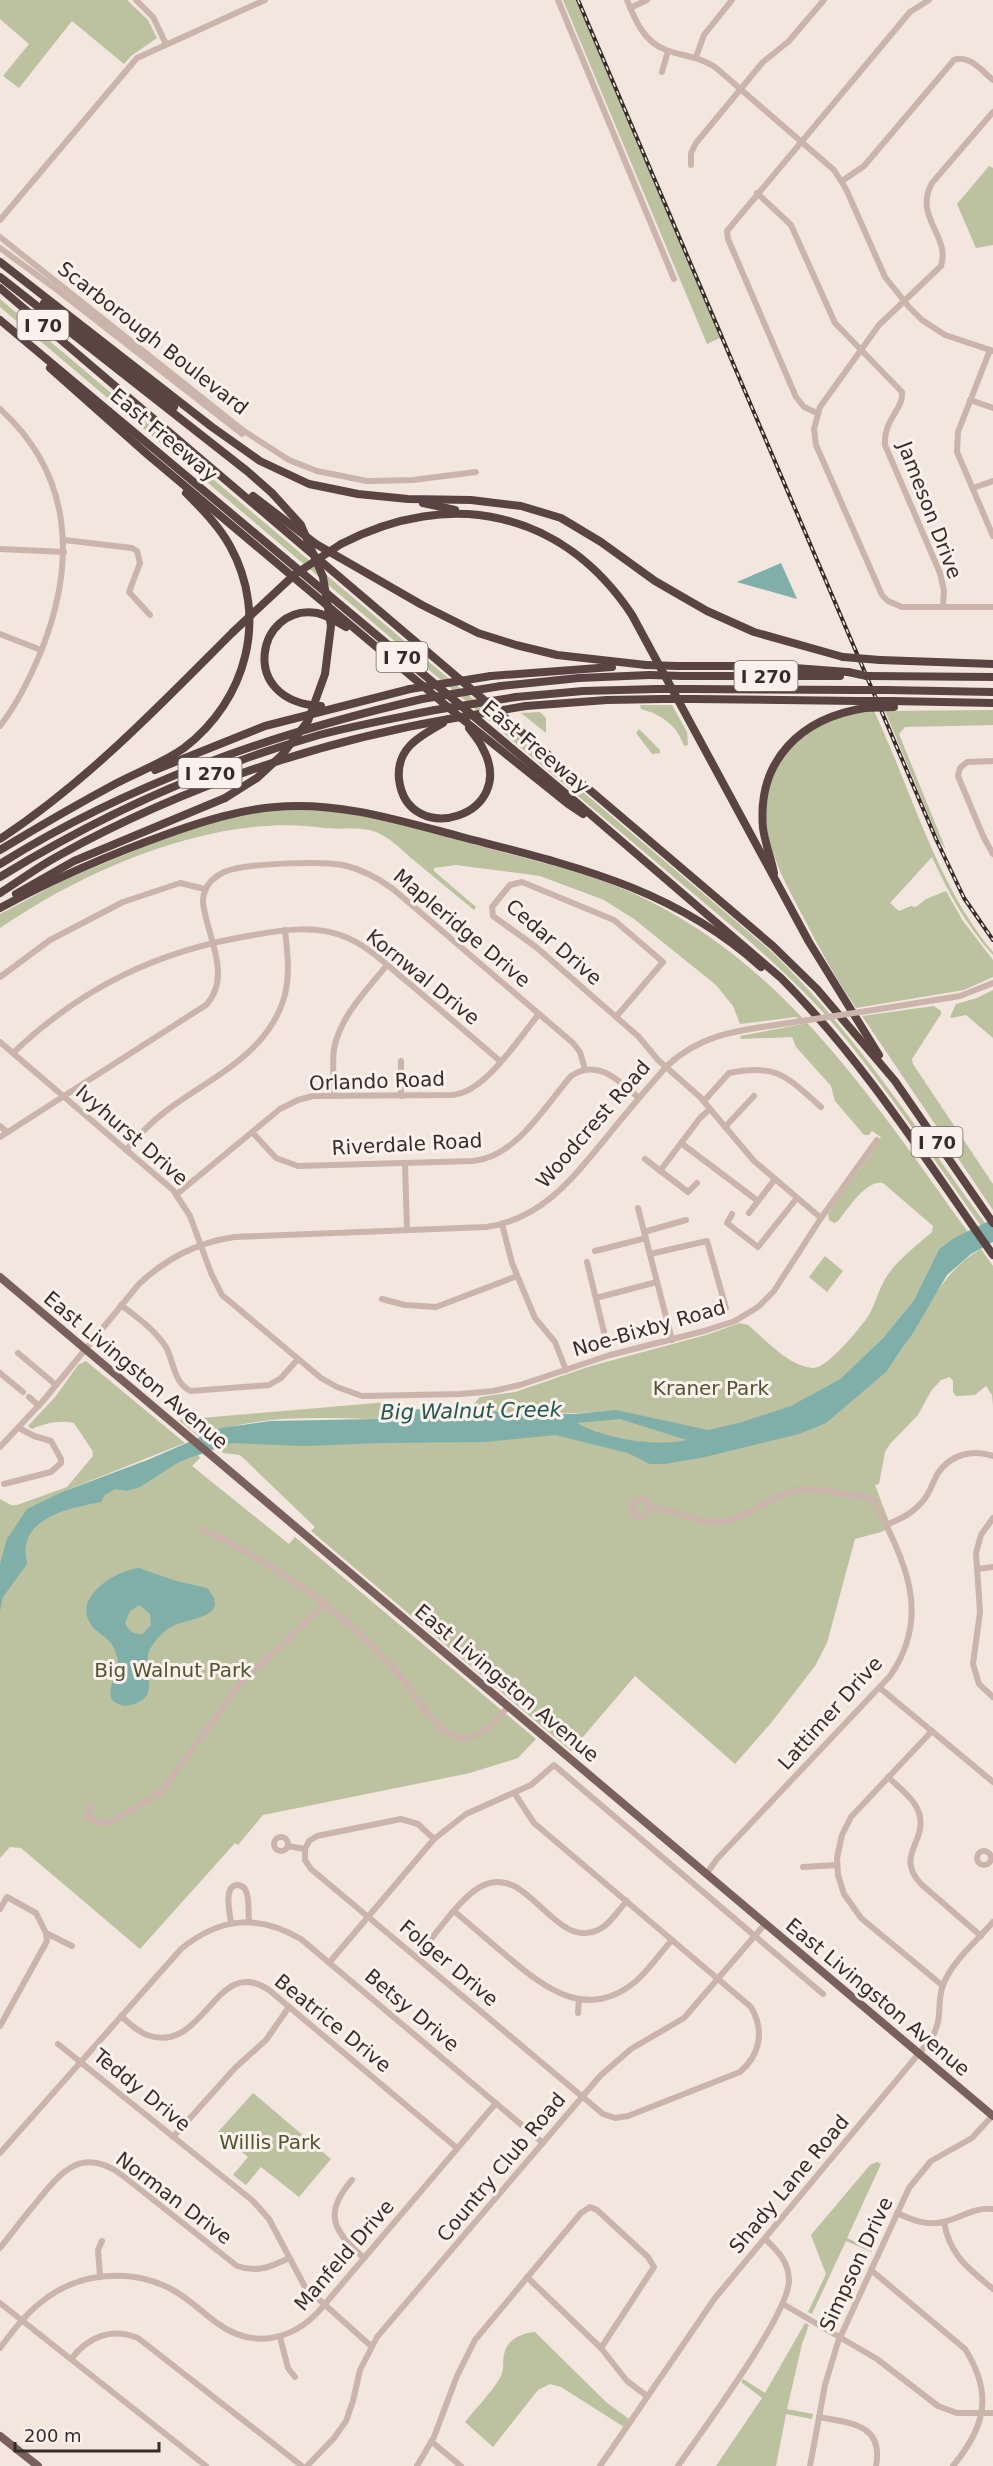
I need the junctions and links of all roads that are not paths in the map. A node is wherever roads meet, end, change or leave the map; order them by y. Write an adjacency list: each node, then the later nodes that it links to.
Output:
1 (136, 0): 10 (street)
2 (265, 0): 10 (street)
3 (558, 0): 28 (street)
4 (627, 0): 9 (street)
5 (647, 0): 9 (street)
6 (732, 0): 12 (street)
7 (824, 0): 15 (street)
8 (929, 0): 17 (street)
9 (630, 8): 11 (street)
10 (166, 44): 21 (street)
11 (668, 51): 12 (street); 13 (street)
12 (696, 57): 15 (street)
13 (662, 72)
14 (993, 80): 19 (street)
15 (741, 89): 17 (street); 18 (street)
16 (993, 112): 30 (street)
17 (802, 140): 19 (street); 20 (street)
18 (691, 165)
19 (842, 182): 30 (street)
20 (757, 193): 32 (street, Jameson Drive); 37 (street)
21 (20, 195): 22 (street); 23 (street)
22 (0, 213)
23 (0, 220)
24 (0, 237): 41 (street, Scarborough Boulevard)
25 (0, 248): 41 (street, Scarborough Boulevard)
26 (0, 263): 38 (highway); 45 (highway)
27 (0, 277): 38 (highway)
28 (674, 279)
29 (0, 288): 40 (highway, East Freeway / I 70)
30 (904, 302): 32 (street); 33 (street)
31 (0, 321): 39 (highway); 70 (highway, East Freeway / I 70)
32 (860, 350): 37 (street); 51 (street, Jameson Drive)
33 (991, 350): 34 (street)
34 (970, 400): 35 (street); 44 (street)
35 (993, 408)
36 (0, 409): 48 (street)
37 (817, 413): 51 (street)
38 (197, 432): 79 (highway, bridge)
39 (148, 455): 55 (highway); 69 (highway)
40 (199, 457): 58 (highway); 94 (highway, East Freeway / I 70)
41 (289, 460): 42 (street, Scarborough Boulevard)
42 (476, 472)
43 (993, 481): 44 (street)
44 (973, 488): 47 (street)
45 (408, 499): 46 (highway); 57 (highway, bridge)
46 (470, 514): 71 (highway, bridge); 76 (highway)
47 (993, 536)
48 (64, 540): 50 (street); 53 (street)
49 (0, 549): 50 (street)
50 (64, 552): 56 (street)
51 (943, 606): 52 (street)
52 (993, 607)
53 (150, 615)
54 (0, 634): 56 (street)
55 (378, 649): 63 (highway); 65 (highway)
56 (41, 650): 67 (street)
57 (993, 664)
58 (646, 665): 59 (highway, bridge); 63 (highway, bridge)
59 (849, 674): 60 (highway, I 270, bridge); 74 (highway, I 270, bridge)
60 (993, 677)
61 (993, 692): 75 (highway, I 270, bridge)
62 (993, 703): 64 (highway, bridge)
63 (348, 704): 69 (highway)
64 (862, 705): 66 (highway, bridge); 76 (highway)
65 (461, 718): 66 (highway); 70 (highway)
66 (449, 719): 78 (highway)
67 (0, 726)
68 (993, 761): 73 (street)
69 (99, 794): 72 (highway)
70 (607, 828): 88 (highway, East Freeway / I 70)
71 (0, 839)
72 (0, 850)
73 (993, 854)
74 (0, 864)
75 (0, 877)
76 (776, 882): 94 (highway)
77 (205, 889): 81 (street); 83 (street); 85 (street, Mapleridge Drive)
78 (0, 893)
79 (0, 906): 88 (highway)
80 (285, 930): 81 (street, Kornwal Drive); 82 (street, Kornwal Drive); 110 (street)
81 (212, 942): 89 (street, Kornwal Drive); 98 (street)
82 (387, 965): 91 (street, Kornwal Drive); 95 (street)
83 (0, 977)
84 (993, 983): 92 (street, Woodcrest Road, bridge)
85 (539, 1014): 91 (street, Orlando Road); 93 (street, Mapleridge Drive)
86 (616, 1017): 86 (street, Cedar Drive); 92 (street, Cedar Drive)
87 (0, 1042): 89 (street, Ivyhurst Drive)
88 (840, 1043): 131 (highway, East Freeway / I 70)
89 (13, 1053): 98 (street, Ivyhurst Drive)
90 (401, 1061): 96 (street)
91 (500, 1061): 96 (street, Orlando Road)
92 (666, 1067): 99 (street, Woodcrest Road); 100 (street, Cedar Drive)
93 (585, 1069): 99 (street); 112 (street, Riverdale Road)
94 (895, 1081): 124 (highway, East Freeway / I 70)
95 (334, 1096): 96 (street, Orlando Road); 106 (street, Orlando Road)
96 (401, 1096)
97 (753, 1096): 104 (street)
98 (64, 1097): 105 (street); 110 (street, Ivyhurst Drive)
99 (639, 1098): 125 (street, Woodcrest Road)
100 (704, 1101): 101 (street); 102 (street, Cedar Drive)
101 (821, 1107)
102 (710, 1109): 104 (street, Cedar Drive); 109 (street)
103 (0, 1126): 105 (street)
104 (725, 1127): 114 (street, Cedar Drive)
105 (7, 1132): 107 (street)
106 (252, 1132): 112 (street, Riverdale Road); 116 (street, Orlando Road)
107 (0, 1137)
108 (877, 1140): 122 (street, Noe-Bixby Road)
109 (681, 1143): 113 (street); 118 (street)
110 (126, 1150): 116 (street, Ivyhurst Drive)
111 (645, 1159): 113 (street)
112 (405, 1163): 126 (street)
113 (660, 1171): 115 (street)
114 (775, 1179): 117 (street, Cedar Drive); 118 (street)
115 (697, 1184)
116 (177, 1194): 128 (street, Ivyhurst Drive)
117 (796, 1198): 121 (street); 122 (street, Cedar Drive)
118 (758, 1201): 120 (street)
119 (638, 1208): 127 (street)
120 (749, 1213)
121 (732, 1214)
122 (821, 1218): 141 (street, Noe-Bixby Road)
123 (686, 1220): 127 (street)
124 (993, 1222)
125 (502, 1224): 126 (street, Woodcrest Road); 133 (street)
126 (407, 1229): 128 (street, Woodcrest Road)
127 (645, 1235): 129 (street); 130 (street)
128 (200, 1244): 138 (street, Woodcrest Road); 144 (street, Ivyhurst Drive)
129 (595, 1251)
130 (650, 1254): 135 (street); 139 (street)
131 (993, 1255)
132 (587, 1262): 136 (street)
133 (517, 1276): 137 (street); 145 (street)
134 (0, 1277): 142 (main road, East Livingston Avenue)
135 (657, 1282): 136 (street); 141 (street)
136 (596, 1298): 140 (street)
137 (382, 1299)
138 (121, 1305): 142 (street, Woodcrest Road); 144 (street)
139 (726, 1308)
140 (604, 1332)
141 (672, 1340): 145 (street, Noe-Bixby Road)
142 (84, 1349): 147 (street, Woodcrest Road); 165 (main road, East Livingston Avenue)
143 (18, 1353): 147 (street)
144 (298, 1359): 148 (street, Ivyhurst Drive)
145 (566, 1370): 148 (street, Noe-Bixby Road)
146 (0, 1373): 149 (street)
147 (56, 1385): 151 (street, Woodcrest Road)
148 (345, 1391)
149 (23, 1392)
150 (29, 1397): 151 (street)
151 (39, 1406): 152 (street, Woodcrest Road)
152 (19, 1428): 153 (street, Woodcrest Road); 155 (street)
153 (0, 1447)
154 (993, 1456): 158 (street)
155 (4, 1484)
156 (649, 1508): 158 (street, Lattimer Drive)
157 (993, 1518): 161 (street)
158 (886, 1525): 163 (street, Lattimer Drive)
159 (203, 1529): 162 (street)
160 (993, 1567): 161 (street)
161 (977, 1569): 164 (street)
162 (326, 1603): 165 (street); 170 (street)
163 (880, 1688): 166 (street); 176 (street, Lattimer Drive)
164 (993, 1697)
165 (509, 1706): 176 (main road, East Livingston Avenue)
166 (932, 1731): 167 (street); 168 (street)
167 (888, 1777): 174 (street); 187 (street)
168 (993, 1782)
169 (515, 1794): 171 (street); 177 (street, Folger Drive); 186 (street)
170 (91, 1806)
171 (434, 1839): 173 (street); 180 (street)
172 (288, 1846): 173 (street)
173 (305, 1849): 180 (street, Folger Drive)
174 (837, 1865): 175 (street); 193 (street)
175 (803, 1867)
176 (707, 1873): 184 (main road, East Livingston Avenue)
177 (627, 1901): 179 (street); 188 (street, Folger Drive)
178 (0, 1909): 185 (street)
179 (455, 1912): 190 (street); 195 (street)
180 (368, 1916): 190 (street, Folger Drive); 191 (street)
181 (249, 1922): 183 (street, Betsy Drive); 183 (street); 191 (street, Betsy Drive)
182 (993, 1922): 187 (street, Shady Lane Road)
183 (231, 1923): 198 (street, Betsy Drive)
184 (765, 1923): 186 (street, Country Club Road); 201 (main road, East Livingston Avenue)
185 (46, 1933): 189 (street); 199 (street)
186 (755, 1935): 192 (street, Country Club Road); 194 (street)
187 (981, 1936): 193 (street, Shady Lane Road)
188 (672, 1940): 192 (street, Folger Drive); 195 (street)
189 (72, 1946)
190 (417, 1958): 203 (street, Folger Drive)
191 (329, 1963): 204 (street, Betsy Drive)
192 (718, 1979): 203 (street, Country Club Road); 203 (street, Folger Drive)
193 (943, 1986): 201 (street, Shady Lane Road)
194 (824, 1994)
195 (579, 2000): 197 (street)
196 (289, 2007): 198 (street, Beatrice Drive); 206 (street); 208 (street, Beatrice Drive)
197 (578, 2013)
198 (121, 2016): 202 (street, Betsy Drive)
199 (0, 2026)
200 (58, 2044): 202 (street, Teddy Drive)
201 (919, 2054): 205 (main road, East Livingston Avenue); 214 (street, Shady Lane Road)
202 (80, 2062): 206 (street, Teddy Drive); 209 (street, Betsy Drive)
203 (583, 2097): 207 (street, Country Club Road)
204 (496, 2103): 207 (street, Betsy Drive); 208 (street, Manfeld Drive)
205 (993, 2115): 212 (street, Simpson Drive)
206 (173, 2137): 217 (street, Teddy Drive)
207 (543, 2143): 229 (street, Country Club Road)
208 (457, 2148): 218 (street, Manfeld Drive)
209 (0, 2152)
210 (352, 2180): 218 (street)
211 (993, 2210): 213 (street)
212 (897, 2213): 213 (street); 219 (street, Simpson Drive)
213 (944, 2222): 222 (street)
214 (765, 2239): 224 (street); 234 (street, Shady Lane Road)
215 (102, 2241): 220 (street)
216 (0, 2247): 217 (street, Norman Drive)
217 (289, 2258): 225 (street, Teddy Drive)
218 (364, 2258): 225 (street, Manfeld Drive)
219 (871, 2270): 228 (street, Simpson Drive); 235 (street)
220 (100, 2276): 226 (street, Manfeld Drive); 227 (street, Manfeld Drive)
221 (527, 2277): 231 (street); 231 (street); 238 (street)
222 (993, 2289)
223 (0, 2303): 226 (street)
224 (783, 2304): 228 (street); 245 (street)
225 (324, 2305): 227 (street, Manfeld Drive); 229 (street, Teddy Drive)
226 (22, 2320): 230 (street, Manfeld Drive); 232 (street)
227 (280, 2337): 233 (street)
228 (840, 2337): 235 (street); 236 (street, Simpson Drive)
229 (371, 2346): 241 (street, Country Club Road)
230 (0, 2348)
231 (601, 2348): 234 (street)
232 (71, 2359): 240 (street); 241 (street)
233 (295, 2377)
234 (647, 2396): 244 (street, Shady Lane Road)
235 (990, 2413): 248 (street)
236 (819, 2417): 246 (street, Simpson Drive); 247 (street)
237 (0, 2436): 239 (main road)
238 (432, 2442): 242 (street); 243 (street)
239 (38, 2466)
240 (207, 2466)
241 (304, 2466)
242 (417, 2466)
243 (461, 2466)
244 (600, 2466)
245 (678, 2466)
246 (810, 2466)
247 (876, 2466)
248 (953, 2466)

